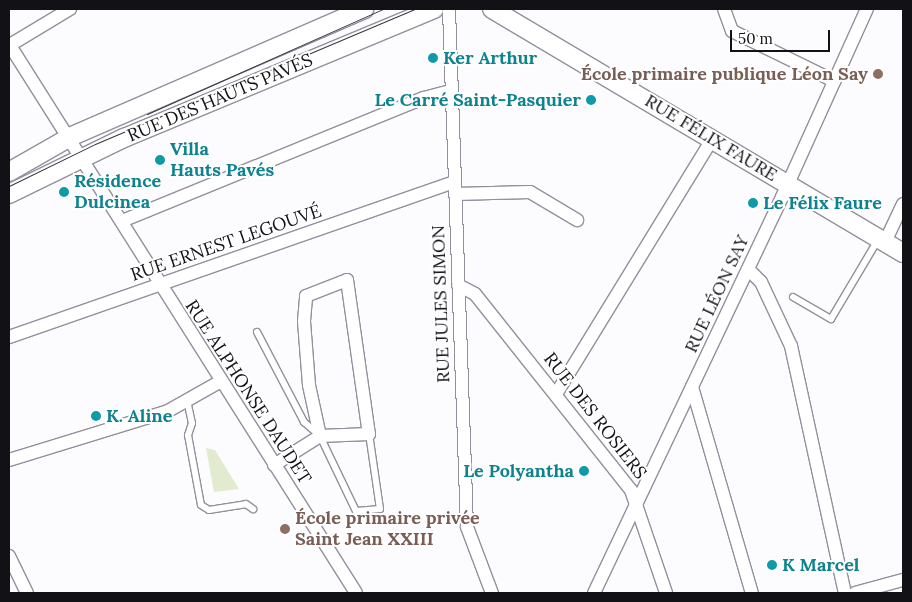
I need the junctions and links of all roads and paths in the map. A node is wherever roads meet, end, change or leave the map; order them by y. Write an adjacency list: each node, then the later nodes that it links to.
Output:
1 (70, 9): 8 (street)
2 (364, 9): 12 (street, RUE DES HAUTS PAVÉS)
3 (434, 9): 12 (street, RUE DES HAUTS PAVÉS)
4 (449, 9): 10 (street, RUE JULES SIMON)
5 (492, 9): 11 (street, RUE FÉLIX FAURE)
6 (724, 9): 9 (street)
7 (867, 9): 9 (street, RUE LÉON SAY)
8 (9, 44): 12 (street, RUE ALPHONSE DAUDET)
9 (834, 81): 14 (street, RUE LÉON SAY)
10 (451, 91): 15 (street, RUE JULES SIMON); 19 (street)
11 (712, 139): 14 (street, RUE FÉLIX FAURE); 30 (street)
12 (77, 149): 13 (street, RUE DES HAUTS PAVÉS); 16 (street, RUE DES HAUTS PAVÉS); 19 (street, RUE ALPHONSE DAUDET)
13 (9, 172)
14 (787, 184): 20 (street, RUE FÉLIX FAURE); 22 (street, RUE LÉON SAY)
15 (455, 188): 18 (street, RUE ERNEST LEGOUVÉ); 23 (street, RUE ERNEST LEGOUVÉ); 24 (street, RUE JULES SIMON)
16 (9, 194)
17 (903, 204): 20 (street)
18 (577, 220)
19 (122, 221): 23 (street, RUE ALPHONSE DAUDET)
20 (882, 240): 21 (street, RUE FÉLIX FAURE); 25 (lane)
21 (903, 253)
22 (748, 269): 29 (street, RUE LÉON SAY); 46 (street)
23 (160, 285): 27 (street, RUE ERNEST LEGOUVÉ); 28 (street, RUE ALPHONSE DAUDET)
24 (458, 285): 30 (street, RUE DES ROSIERS); 42 (street, RUE JULES SIMON)
25 (793, 297)
26 (258, 332): 33 (lane)
27 (9, 337)
28 (221, 381): 31 (street); 35 (street, RUE ALPHONSE DAUDET)
29 (692, 387): 36 (street, RUE LÉON SAY); 45 (street)
30 (556, 394): 36 (street, RUE DES ROSIERS)
31 (187, 400): 34 (street); 37 (lane)
32 (369, 434): 33 (street); 33 (lane); 33 (street)
33 (320, 436): 35 (street)
34 (9, 460)
35 (274, 465): 41 (street, RUE ALPHONSE DAUDET)
36 (637, 502): 43 (street, RUE LÉON SAY); 44 (street, RUE DES ROSIERS)
37 (254, 509)
38 (9, 556): 40 (street)
39 (903, 580): 47 (street)
40 (27, 593)
41 (356, 593)
42 (492, 593)
43 (594, 593)
44 (666, 593)
45 (752, 593)
46 (845, 593)
47 (854, 593)

